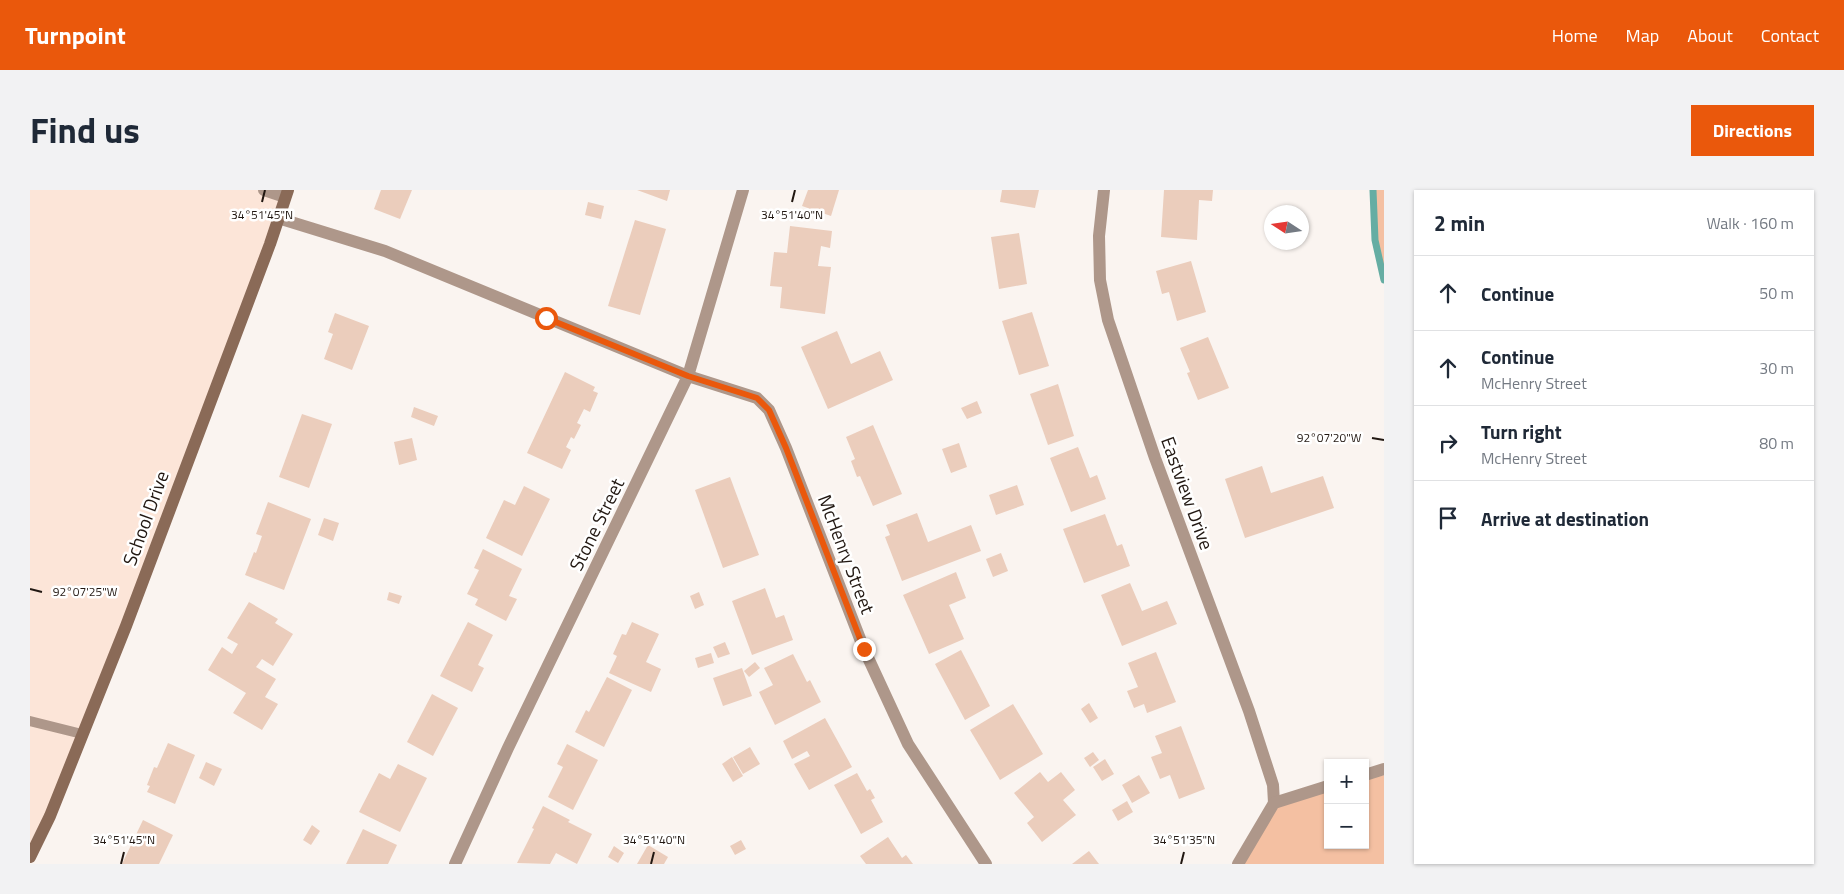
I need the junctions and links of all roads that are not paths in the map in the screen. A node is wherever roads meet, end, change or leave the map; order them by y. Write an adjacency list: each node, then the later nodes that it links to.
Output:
1 (264, 190): 4 (street)
2 (743, 190): 6 (street, Stone Street)
3 (1104, 190): 12 (street, Eastview Drive)
4 (287, 193): 5 (street, School Drive)
5 (278, 218): 6 (street, McHenry Street); 8 (street, School Drive)
6 (688, 376): 14 (street, Stone Street); 15 (street, McHenry Street)
7 (30, 720): 8 (lane)
8 (82, 734): 13 (street, School Drive)
9 (1384, 769): 10 (street)
10 (1369, 774)
11 (1324, 787): 12 (street)
12 (1274, 803): 16 (street)
13 (30, 857)
14 (455, 864)
15 (986, 864)
16 (1238, 864)

